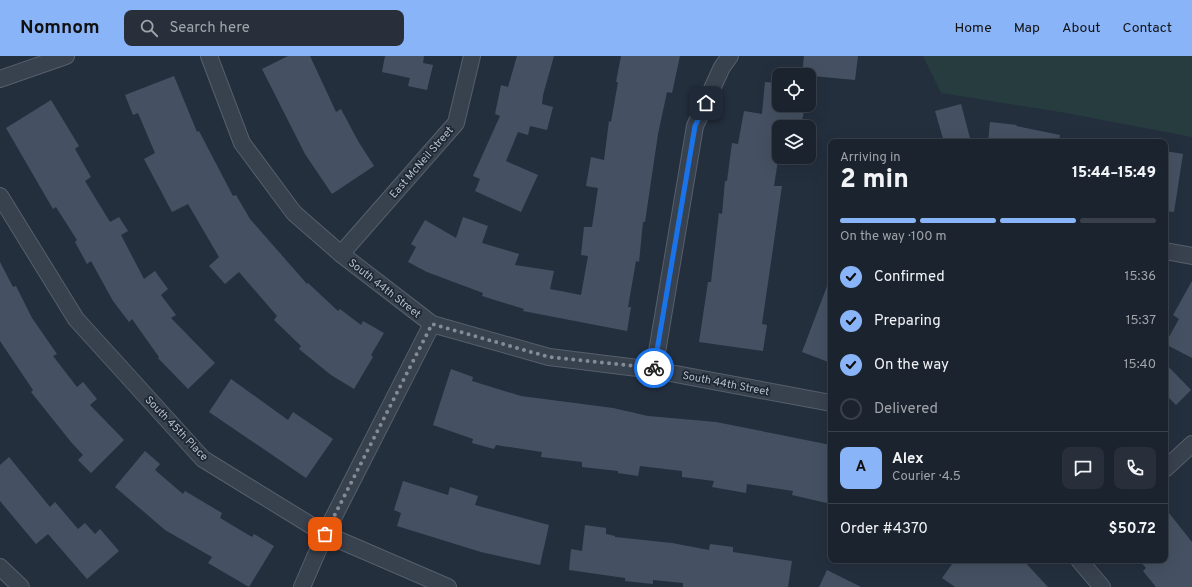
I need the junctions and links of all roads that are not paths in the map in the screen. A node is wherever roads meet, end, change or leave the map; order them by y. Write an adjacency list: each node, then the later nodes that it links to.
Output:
1 (66, 56): 5 (street)
2 (209, 56): 8 (street, South 44th Street)
3 (472, 56): 8 (street, East McNeil Street)
4 (730, 56): 11 (street)
5 (0, 79)
6 (0, 196): 15 (street, South 45th Place)
7 (1168, 252): 9 (street)
8 (341, 254): 10 (street, South 44th Street)
9 (1192, 256)
10 (432, 324): 11 (street, South 44th Street); 15 (street)
11 (654, 370): 12 (street, South 44th Street)
12 (828, 402)
13 (1192, 444): 14 (street)
14 (1168, 466)
15 (325, 534): 19 (street); 20 (street, South 45th Place)
16 (1082, 563): 21 (street)
17 (0, 567): 18 (street)
18 (21, 587)
19 (302, 587)
20 (448, 587)
21 (1102, 587)

